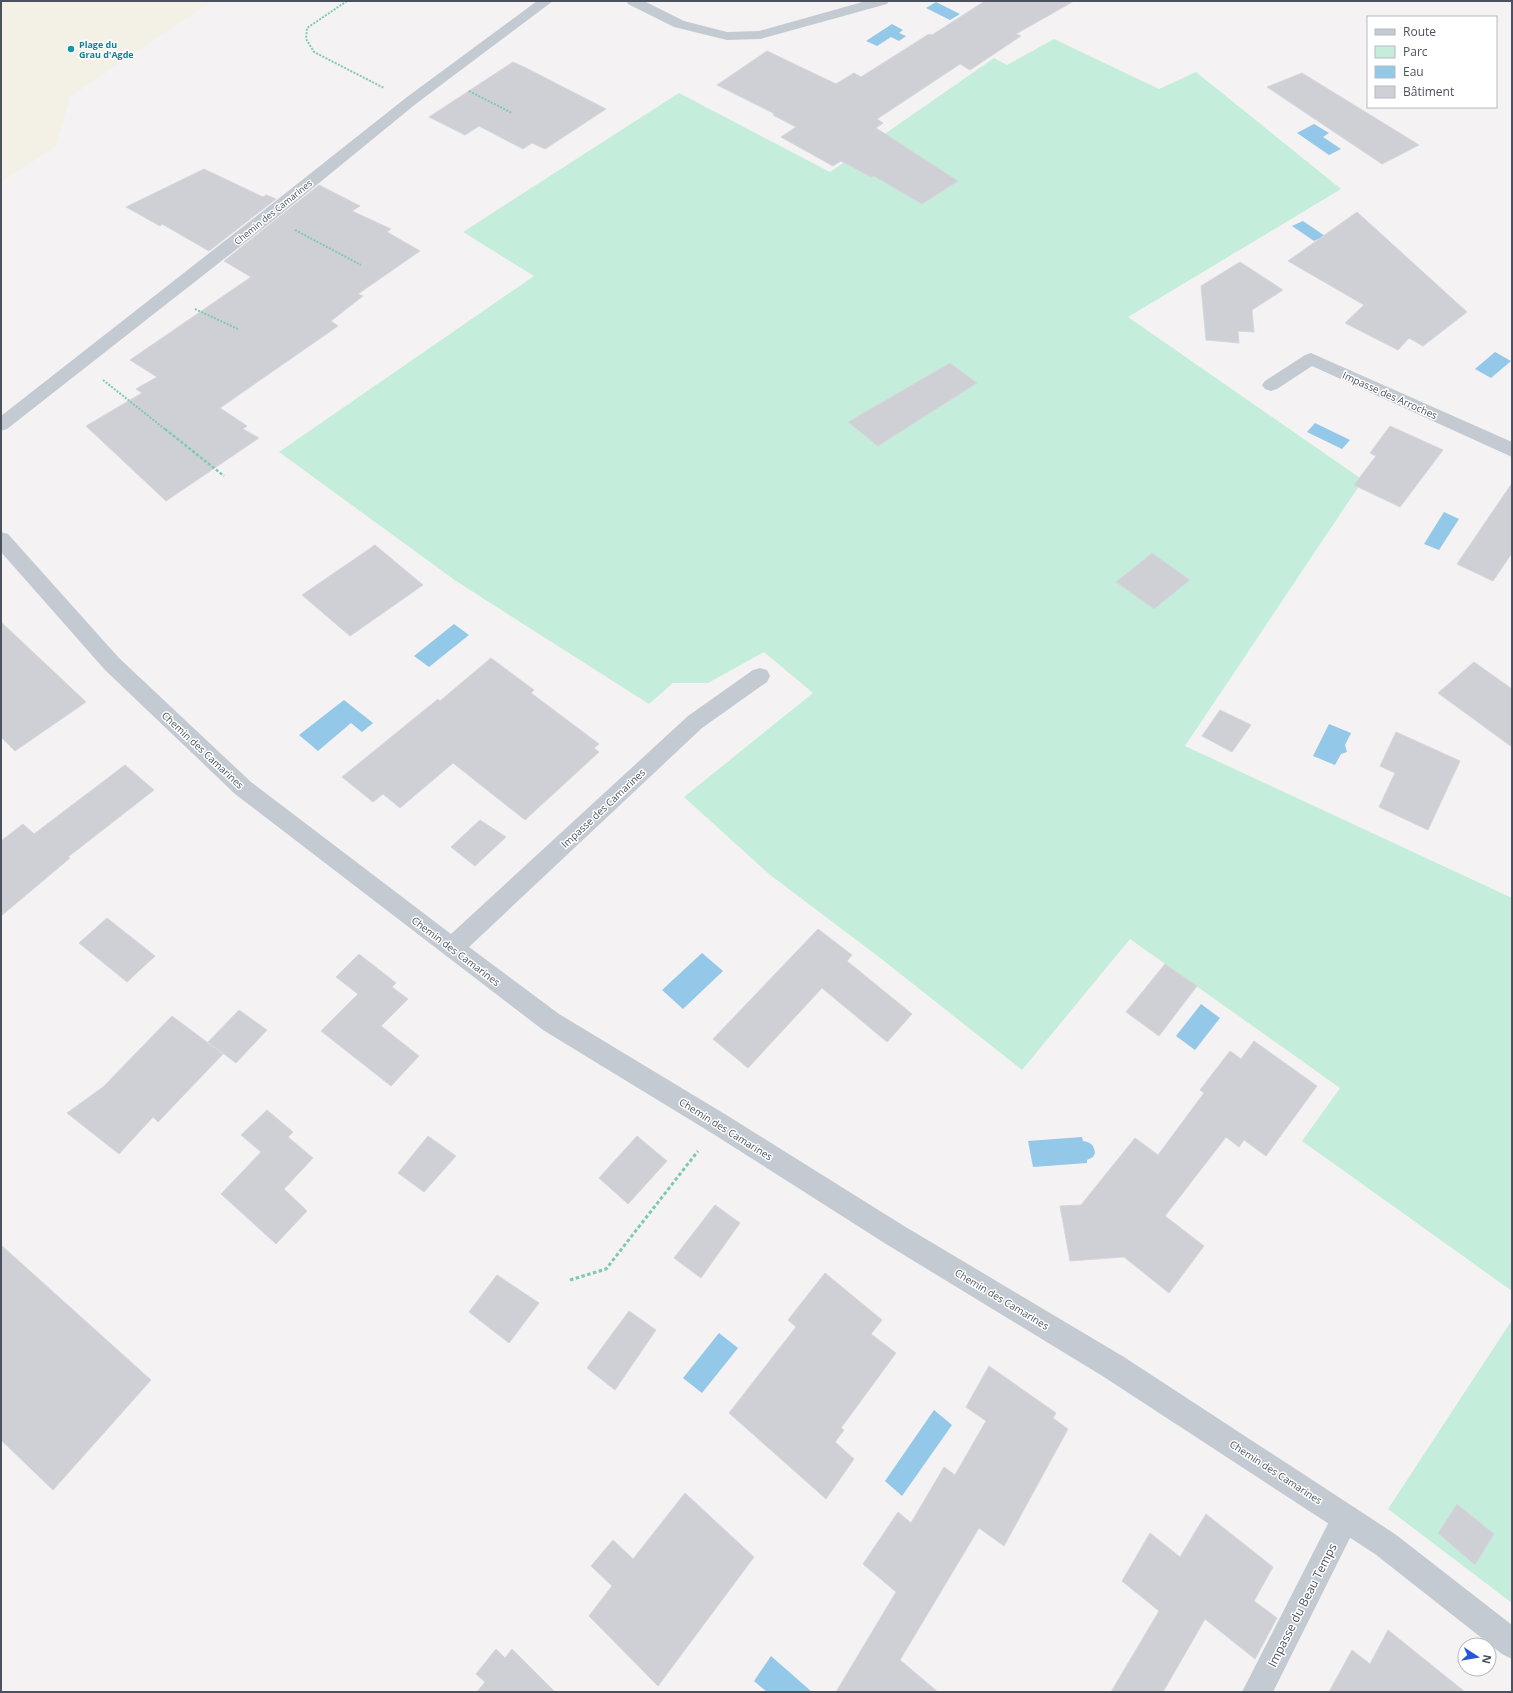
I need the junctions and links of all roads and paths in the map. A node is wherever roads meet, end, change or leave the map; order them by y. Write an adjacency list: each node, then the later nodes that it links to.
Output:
1 (347, 1): 6 (path)
2 (546, 1): 5 (street, Chemin des Camarines)
3 (633, 1): 4 (street)
4 (882, 1)
5 (442, 77): 6 (street, Chemin des Camarines); 7 (path)
6 (412, 100): 8 (street, Chemin des Camarines)
7 (512, 113)
8 (269, 215): 9 (path); 10 (street, Chemin des Camarines)
9 (361, 265)
10 (168, 294): 11 (path); 12 (street, Chemin des Camarines)
11 (238, 329)
12 (80, 363): 14 (street, Chemin des Camarines); 16 (path)
13 (1271, 385): 15 (street, Impasse des Arroches)
14 (1, 425)
15 (1512, 450)
16 (224, 476)
17 (1, 539): 19 (street, Chemin des Camarines)
18 (760, 676): 19 (street, Impasse des Camarines)
19 (452, 948): 20 (street, Chemin des Camarines)
20 (719, 1124): 21 (path); 22 (street, Chemin des Camarines)
21 (570, 1280)
22 (1346, 1518): 23 (street, Chemin des Camarines); 24 (street, Impasse du Beau Temps)
23 (1512, 1644)
24 (1258, 1692)

